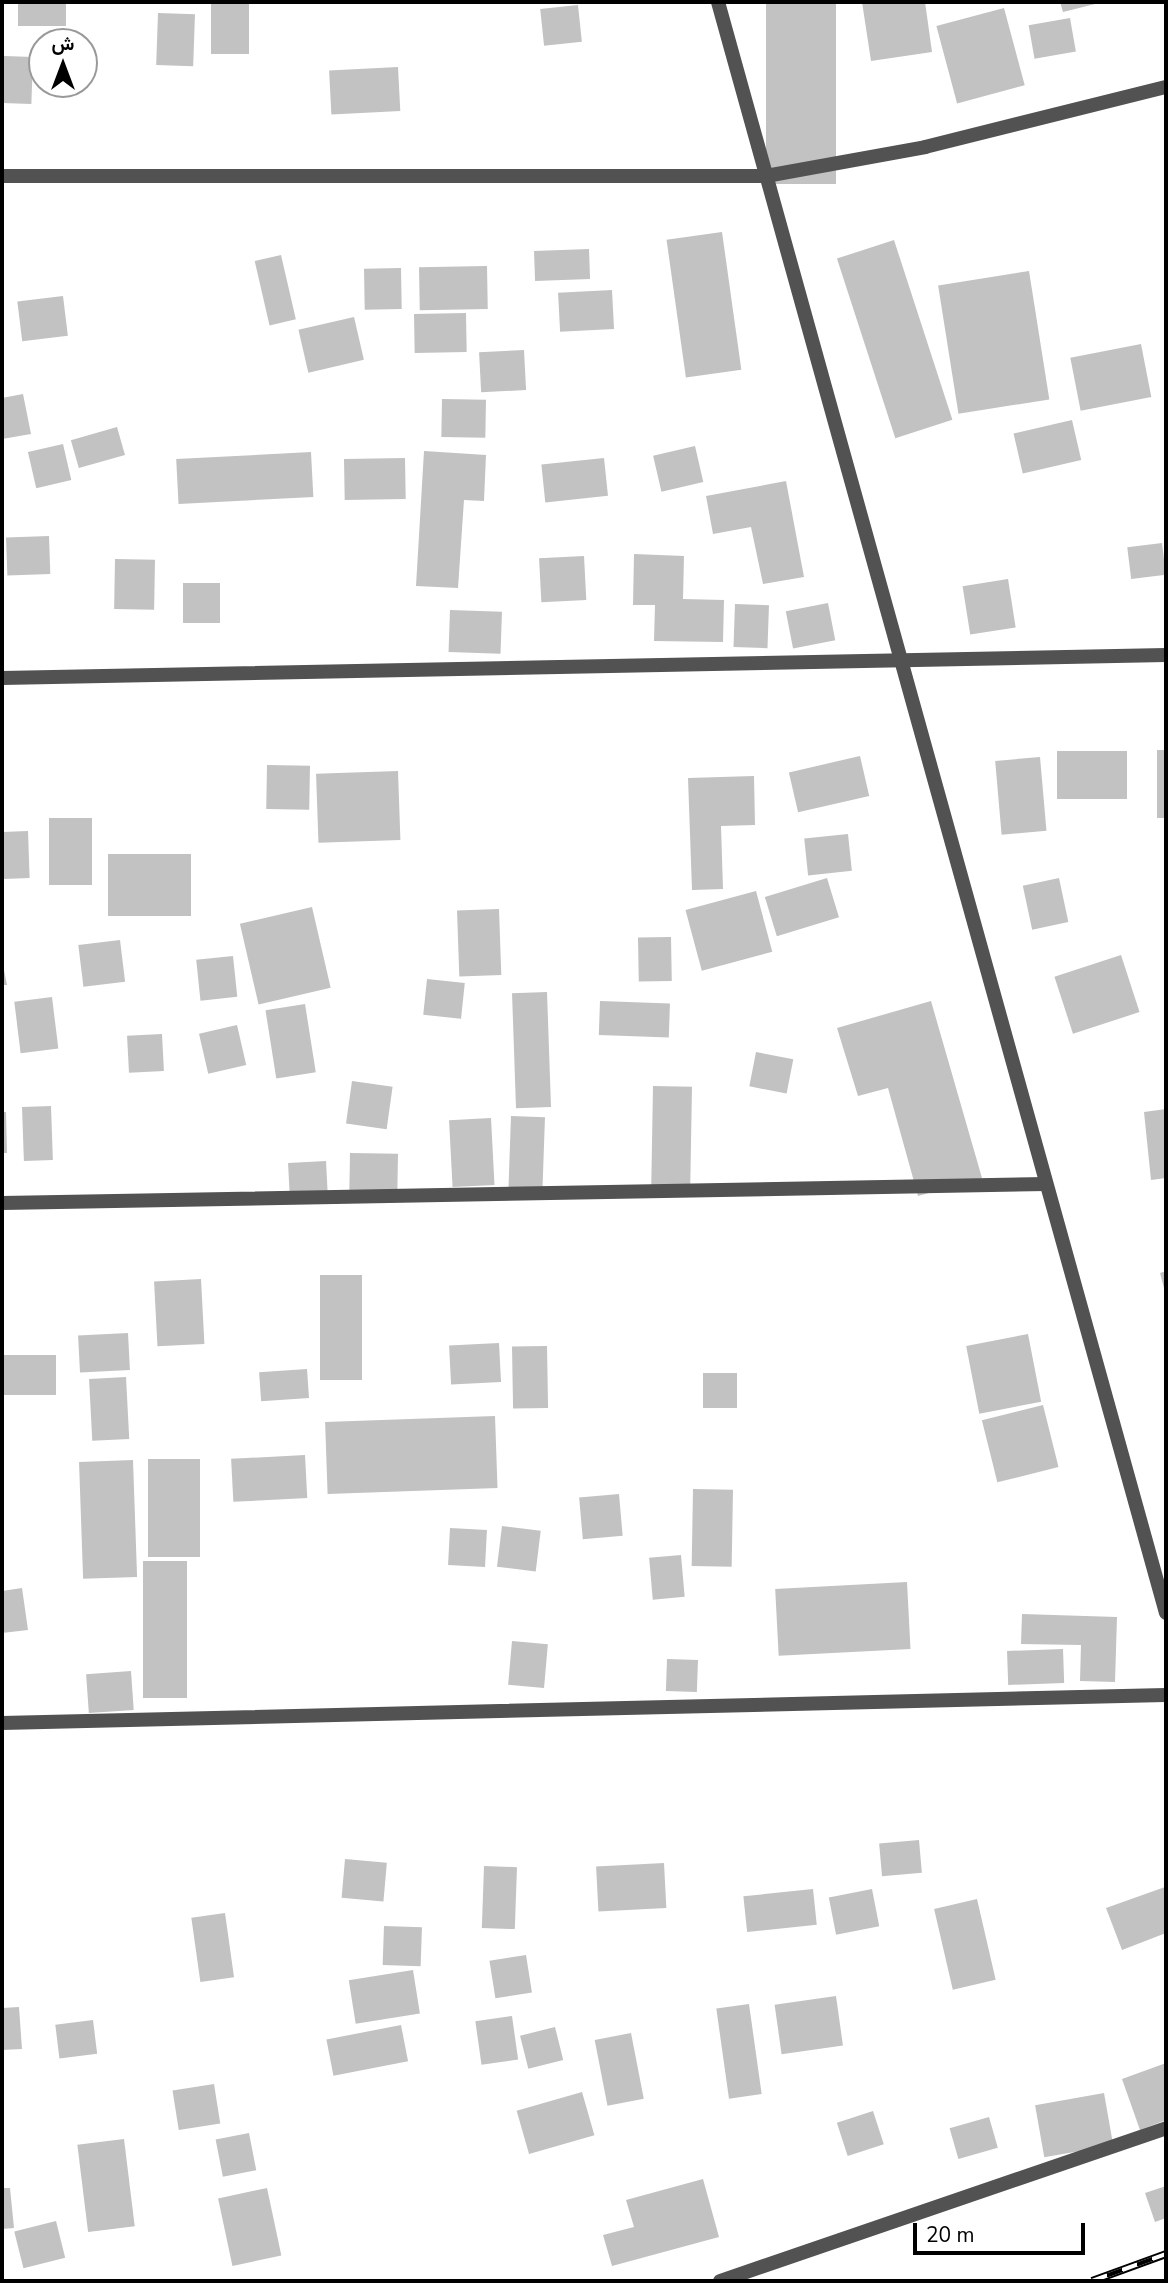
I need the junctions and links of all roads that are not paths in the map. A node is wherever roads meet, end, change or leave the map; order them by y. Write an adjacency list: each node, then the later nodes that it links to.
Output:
1 (718, 2): 4 (street)
2 (1166, 87): 4 (street)
3 (2, 176): 4 (street)
4 (766, 176): 6 (street)
5 (1166, 656): 6 (street)
6 (899, 661): 7 (street); 8 (street)
7 (2, 678)
8 (1046, 1184): 9 (street); 10 (street)
9 (2, 1203)
10 (1166, 1613)
11 (1166, 1695): 12 (street)
12 (2, 1723)
13 (1166, 2128): 14 (street)
14 (720, 2281)

